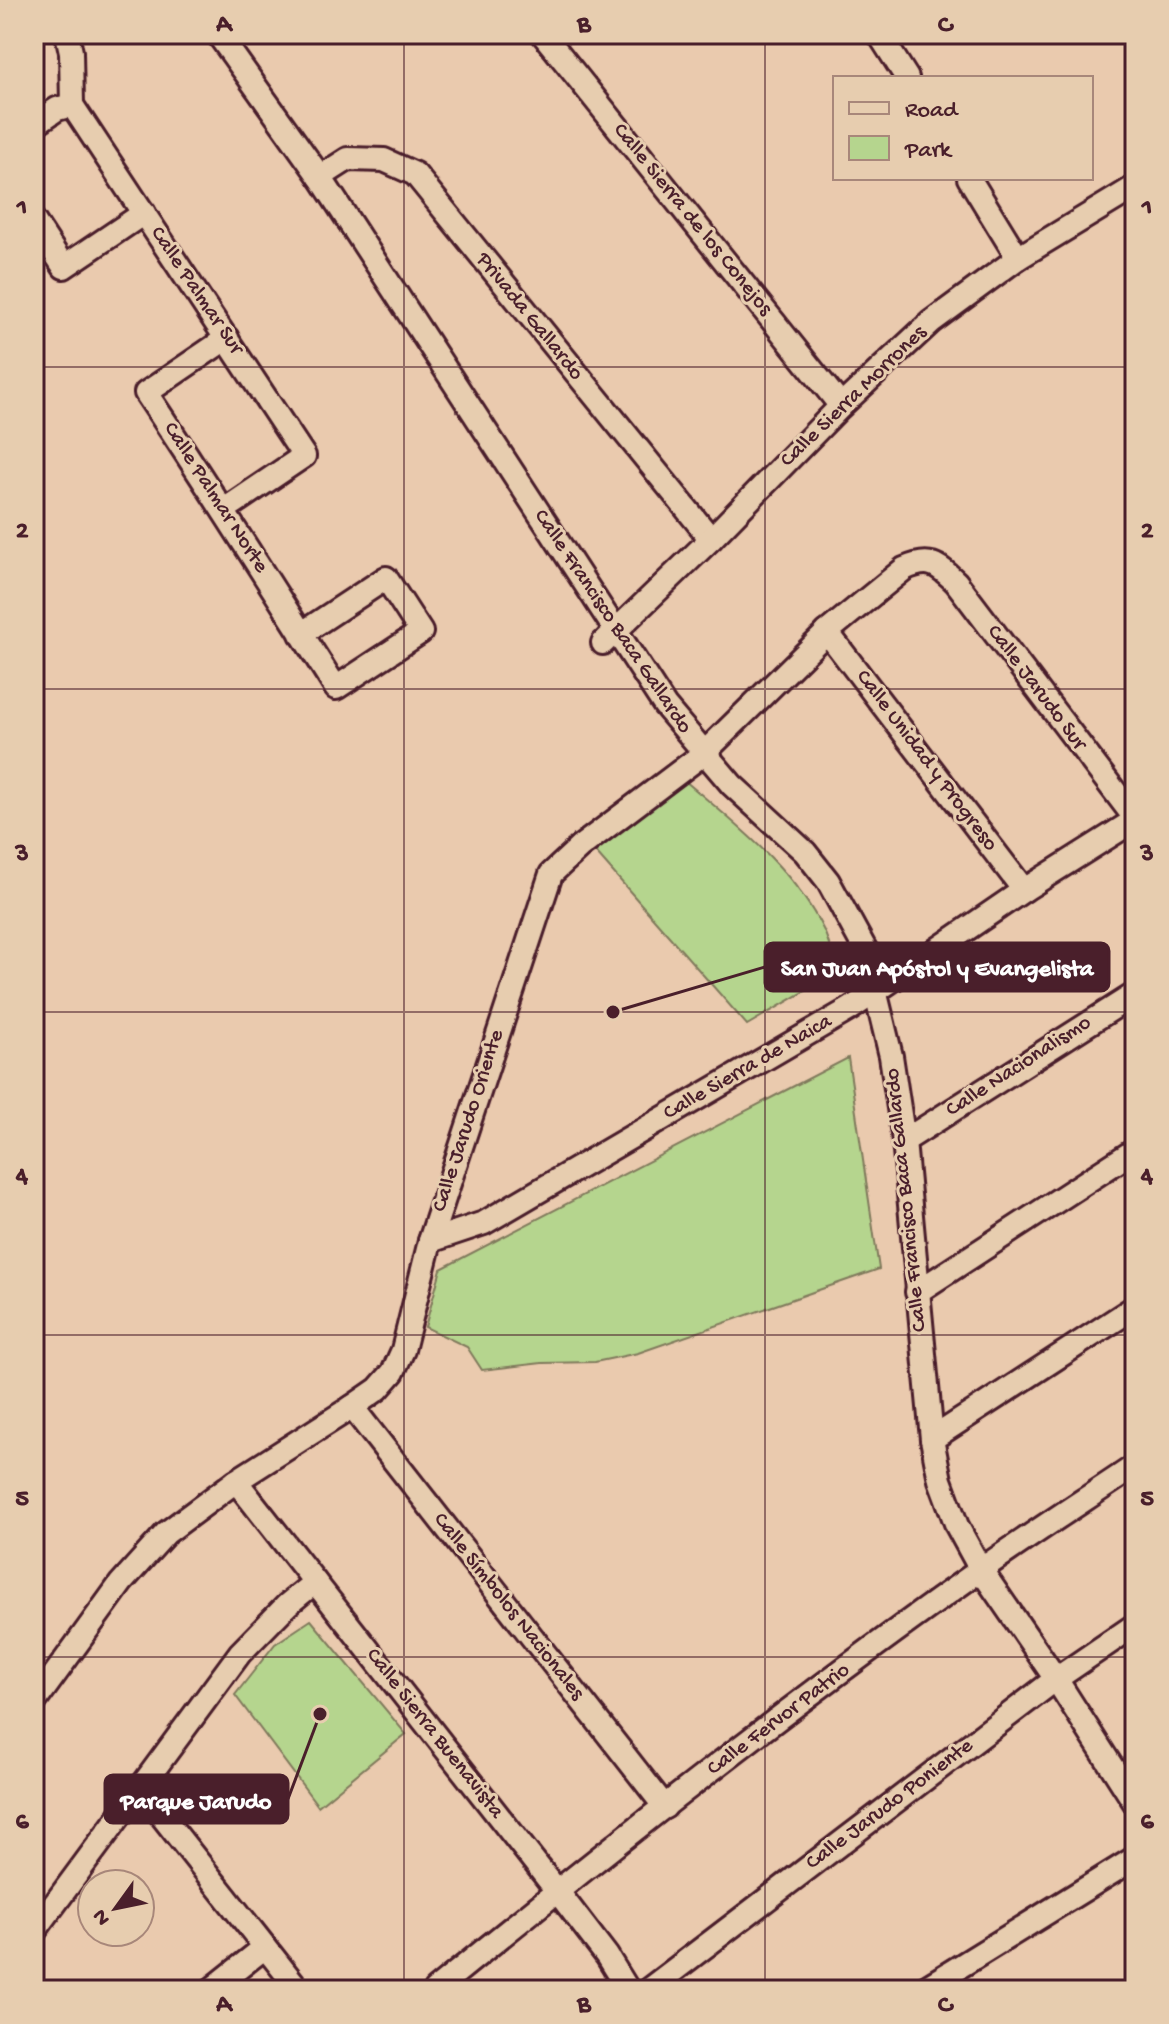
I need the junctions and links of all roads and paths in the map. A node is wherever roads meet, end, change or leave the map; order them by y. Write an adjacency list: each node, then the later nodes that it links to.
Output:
1 (67, 34): 6 (street)
2 (218, 34): 8 (street, Calle Francisco Baca Gallardo)
3 (543, 34): 15 (street, Calle Sierra de los Conejos)
4 (879, 34): 5 (street)
5 (906, 76)
6 (72, 105): 7 (street); 11 (street, Calle Palmar Sur)
7 (34, 125)
8 (320, 177): 17 (street, Privada Gallardo); 21 (street, Calle Francisco Baca Gallardo)
9 (970, 180): 13 (street)
10 (1135, 187): 13 (street, Calle Sierra Morrones)
11 (144, 213): 12 (street); 14 (street, Calle Palmar Sur)
12 (34, 221)
13 (1018, 258): 15 (street, Calle Sierra Morrones)
14 (227, 338): 16 (street, Calle Palmar Sur); 16 (street, Calle Palmar Norte)
15 (841, 406): 17 (street, Calle Sierra Morrones)
16 (224, 510): 20 (street, Calle Palmar Norte)
17 (711, 539): 21 (street, Calle Sierra Morrones)
18 (931, 562): 19 (street, Calle Jarudo Oriente); 23 (street, Calle Jarudo Sur)
19 (827, 632): 22 (street, Calle Jarudo Oriente); 24 (street, Calle Unidad y Progreso)
20 (301, 634): 20 (street, Calle Palmar Norte)
21 (609, 636): 22 (street, Calle Francisco Baca Gallardo)
22 (703, 754): 25 (street, Calle Francisco Baca Gallardo); 29 (street, Calle Jarudo Oriente)
23 (1135, 819): 24 (street, Calle Sierra de Naica)
24 (1024, 890): 25 (street, Calle Sierra de Naica)
25 (877, 992): 27 (street, Calle Francisco Baca Gallardo); 29 (street, Calle Sierra de Naica)
26 (1135, 994): 27 (street, Calle Nacionalismo)
27 (904, 1141): 30 (street, Calle Francisco Baca Gallardo)
28 (1135, 1150): 30 (street)
29 (430, 1241): 32 (street, Calle Jarudo Oriente)
30 (917, 1292): 33 (street, Calle Francisco Baca Gallardo)
31 (1135, 1307): 33 (street)
32 (352, 1407): 35 (street, Calle Jarudo Oriente); 43 (street, Calle Símbolos Nacionales)
33 (932, 1439): 36 (street, Calle Francisco Baca Gallardo)
34 (1135, 1466): 36 (street, Calle Fervor Patrio)
35 (236, 1481): 37 (street, Calle Sierra Buenavista); 40 (street, Calle Jarudo Oriente)
36 (981, 1570): 39 (street, Calle Francisco Baca Gallardo); 43 (street, Calle Fervor Patrio)
37 (315, 1582): 41 (street); 45 (street, Calle Sierra Buenavista)
38 (1135, 1625): 39 (street, Calle Jarudo Poniente)
39 (1056, 1679): 42 (street, Calle Francisco Baca Gallardo); 52 (street, Calle Jarudo Poniente)
40 (34, 1703)
41 (139, 1787): 46 (street); 47 (street)
42 (1135, 1803)
43 (665, 1807): 45 (street, Calle Fervor Patrio)
44 (1135, 1858): 53 (street)
45 (558, 1892): 50 (street, Calle Fervor Patrio); 51 (street, Calle Sierra Buenavista)
46 (34, 1932)
47 (265, 1947): 48 (street); 49 (street)
48 (211, 1990)
49 (299, 1990)
50 (435, 1990)
51 (628, 1990)
52 (648, 1990)
53 (922, 1990)

